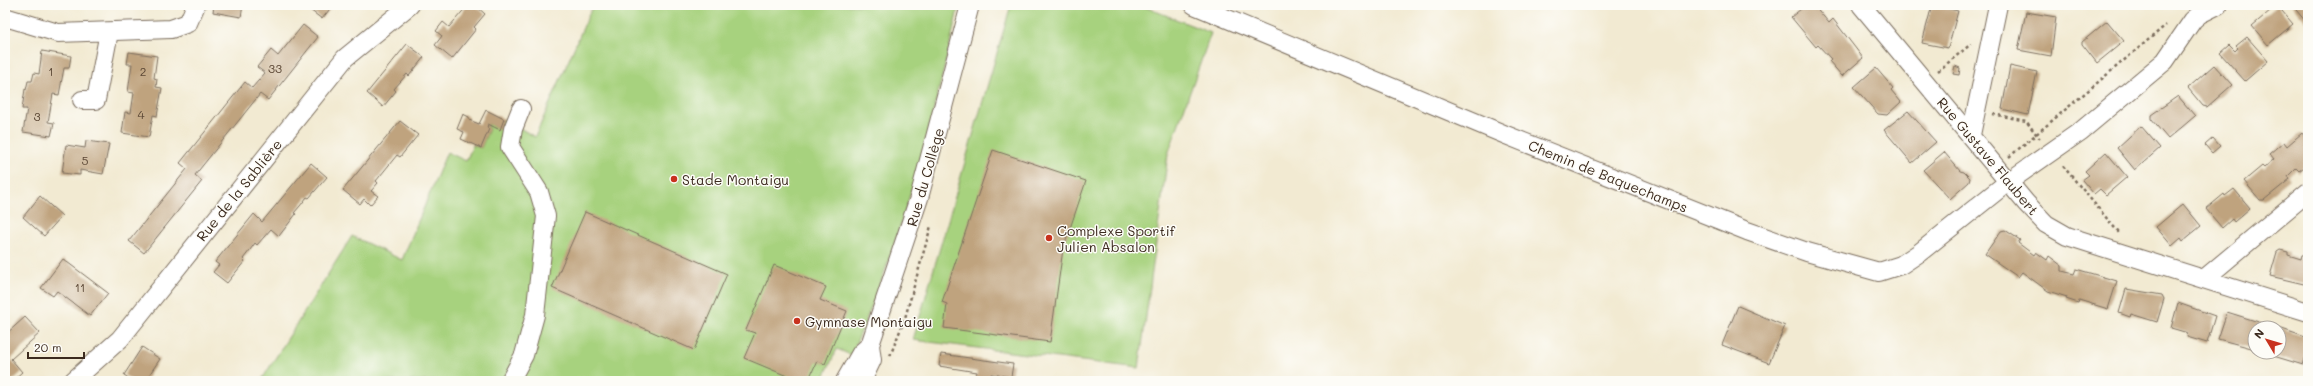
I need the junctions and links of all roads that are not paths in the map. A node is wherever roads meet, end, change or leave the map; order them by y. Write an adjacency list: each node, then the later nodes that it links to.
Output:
1 (196, 5): 10 (street)
2 (410, 5): 19 (street, Rue de la Sablière)
3 (970, 5): 18 (street, Rue du Collège)
4 (1194, 5): 14 (street, Chemin de Baquechamps)
5 (1861, 5): 13 (street, Rue Gustave Flaubert)
6 (1998, 5): 13 (street)
7 (2218, 5): 8 (street)
8 (2196, 10): 14 (street, Chemin de Baquechamps)
9 (5, 17): 10 (street)
10 (109, 32): 11 (street)
11 (82, 100)
12 (521, 110): 20 (street)
13 (1971, 136): 14 (street, Rue Gustave Flaubert)
14 (2008, 182): 16 (street, Rue Gustave Flaubert)
15 (2308, 192): 16 (street)
16 (2204, 279): 17 (street, Rue Gustave Flaubert)
17 (2308, 312)
18 (870, 345): 21 (street, Rue du Collège); 22 (street, Rue du Collège)
19 (73, 381)
20 (510, 381)
21 (845, 381)
22 (862, 381)

